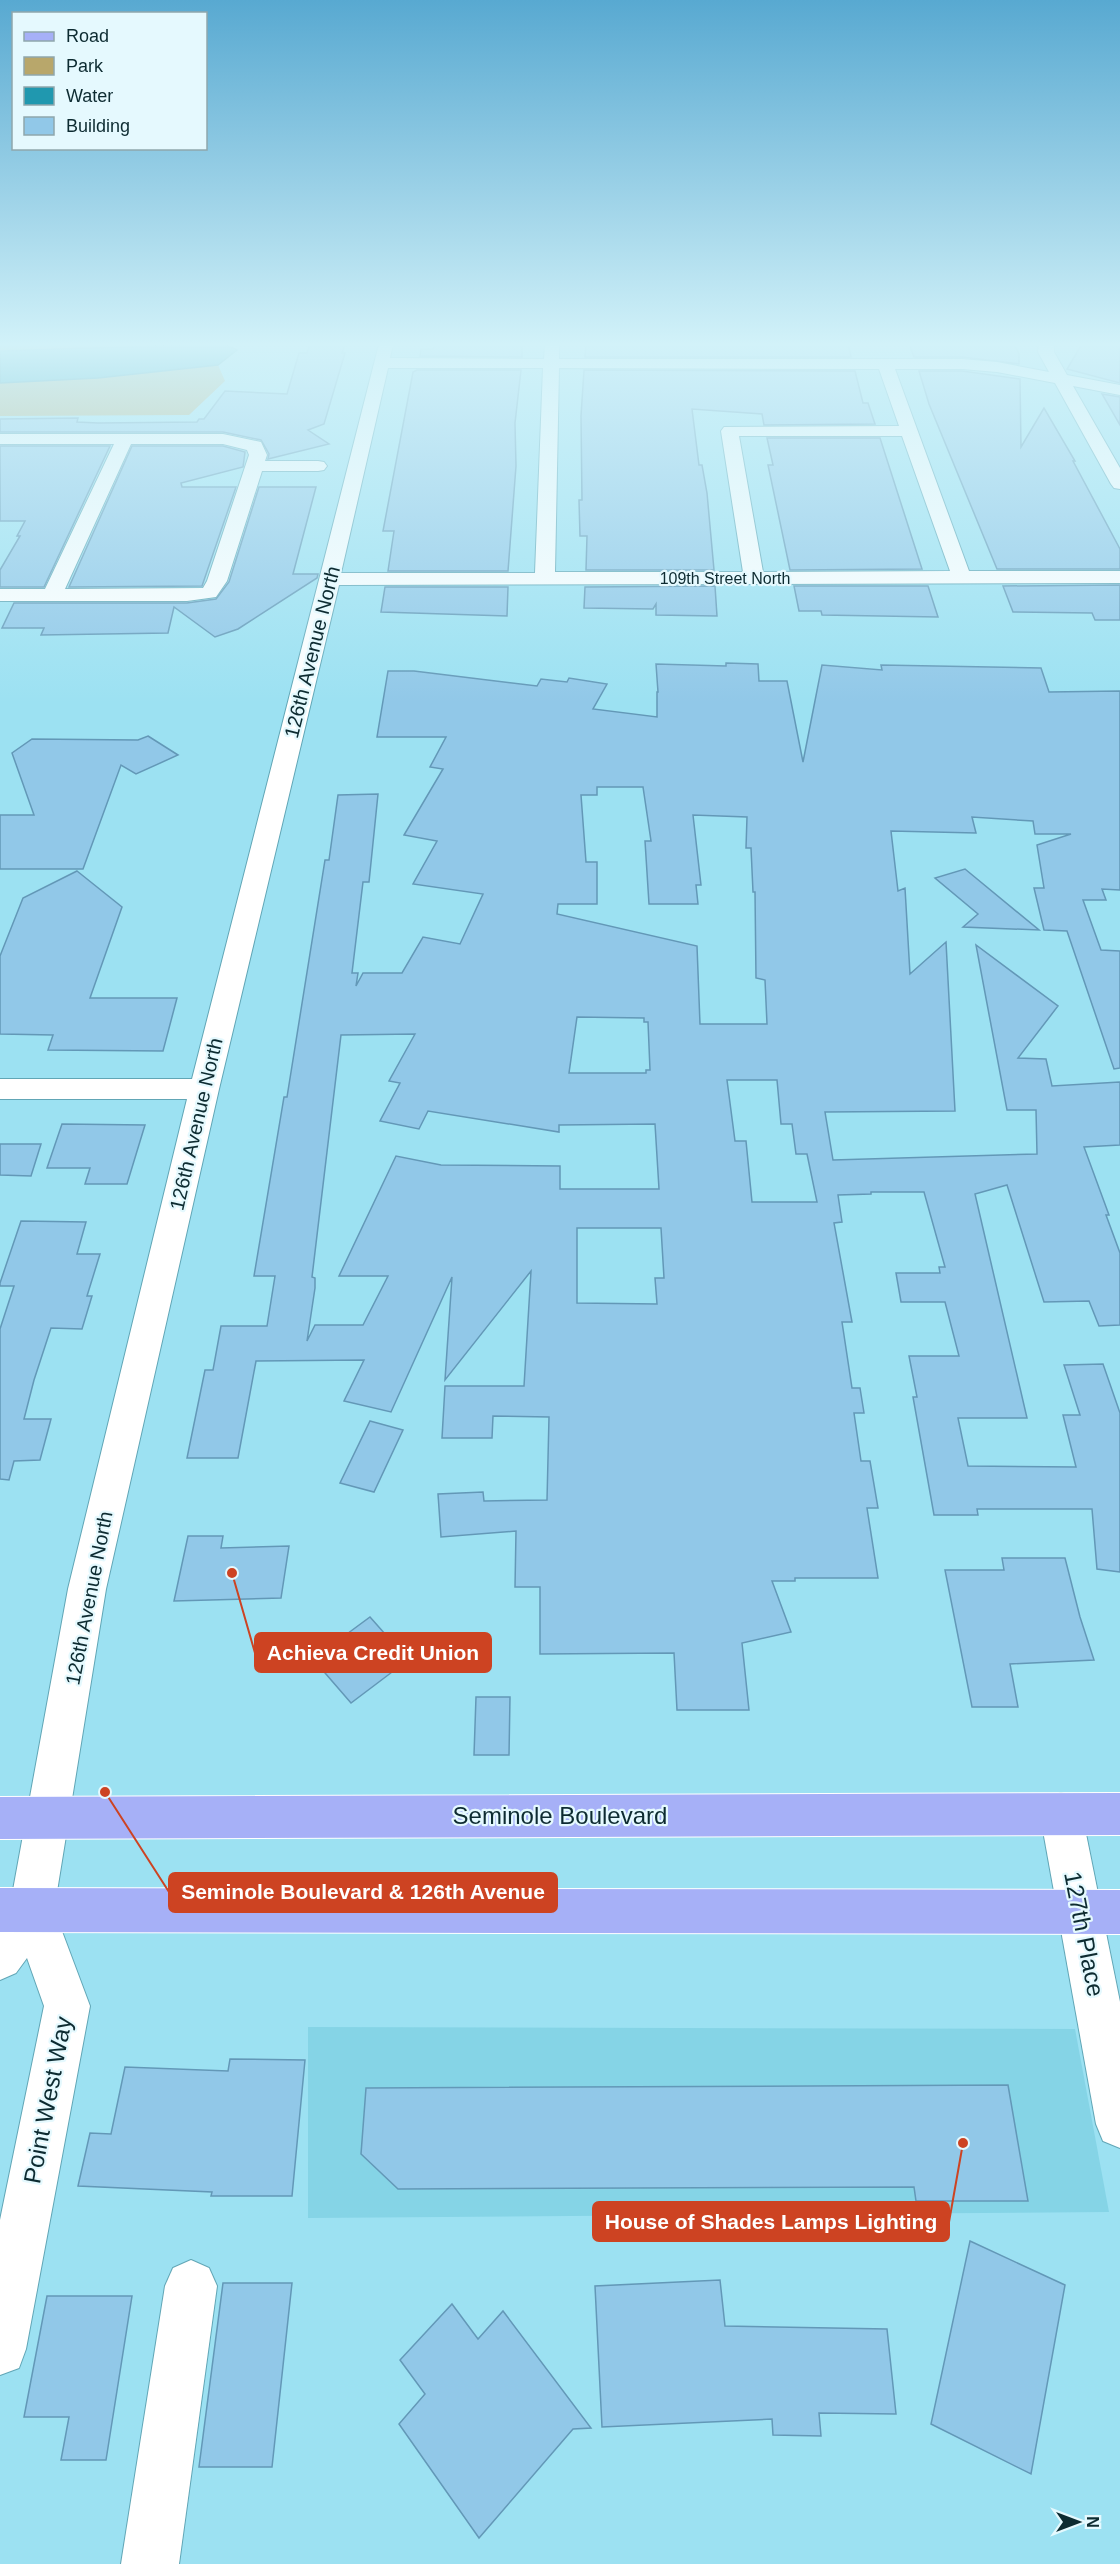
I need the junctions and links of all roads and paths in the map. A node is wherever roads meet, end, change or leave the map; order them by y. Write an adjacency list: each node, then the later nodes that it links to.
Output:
1 (113, 464): 16 (street)
2 (357, 464): 13 (street, 126th Avenue North)
3 (548, 464): 14 (street)
4 (735, 464): 11 (street)
5 (921, 464): 12 (street)
6 (1109, 464): 9 (street)
7 (255, 466): 8 (street); 16 (street)
8 (318, 466)
9 (1120, 484)
10 (1120, 577): 12 (street, 109th Street North)
11 (754, 578): 12 (street, 109th Street North); 14 (street, 109th Street North)
12 (962, 578)
13 (330, 579): 14 (street, 109th Street North); 18 (street, 126th Avenue North)
14 (545, 579)
15 (0, 595): 16 (street)
16 (52, 595)
17 (0, 1089): 18 (street)
18 (204, 1089): 22 (street, 126th Avenue North)
19 (1061, 1814): 20 (main road, Seminole Boulevard); 22 (main road, Seminole Boulevard); 24 (street, 127th Place)
20 (1120, 1814)
21 (0, 1818): 22 (main road, Seminole Boulevard)
22 (48, 1818): 23 (street, 126th Avenue North)
23 (16, 1910): 24 (main road); 25 (street); 28 (street, Point West Way)
24 (1100, 1912): 26 (street, 127th Place)
25 (0, 1957)
26 (1120, 2124)
27 (191, 2286): 29 (street)
28 (0, 2349)
29 (150, 2564)

